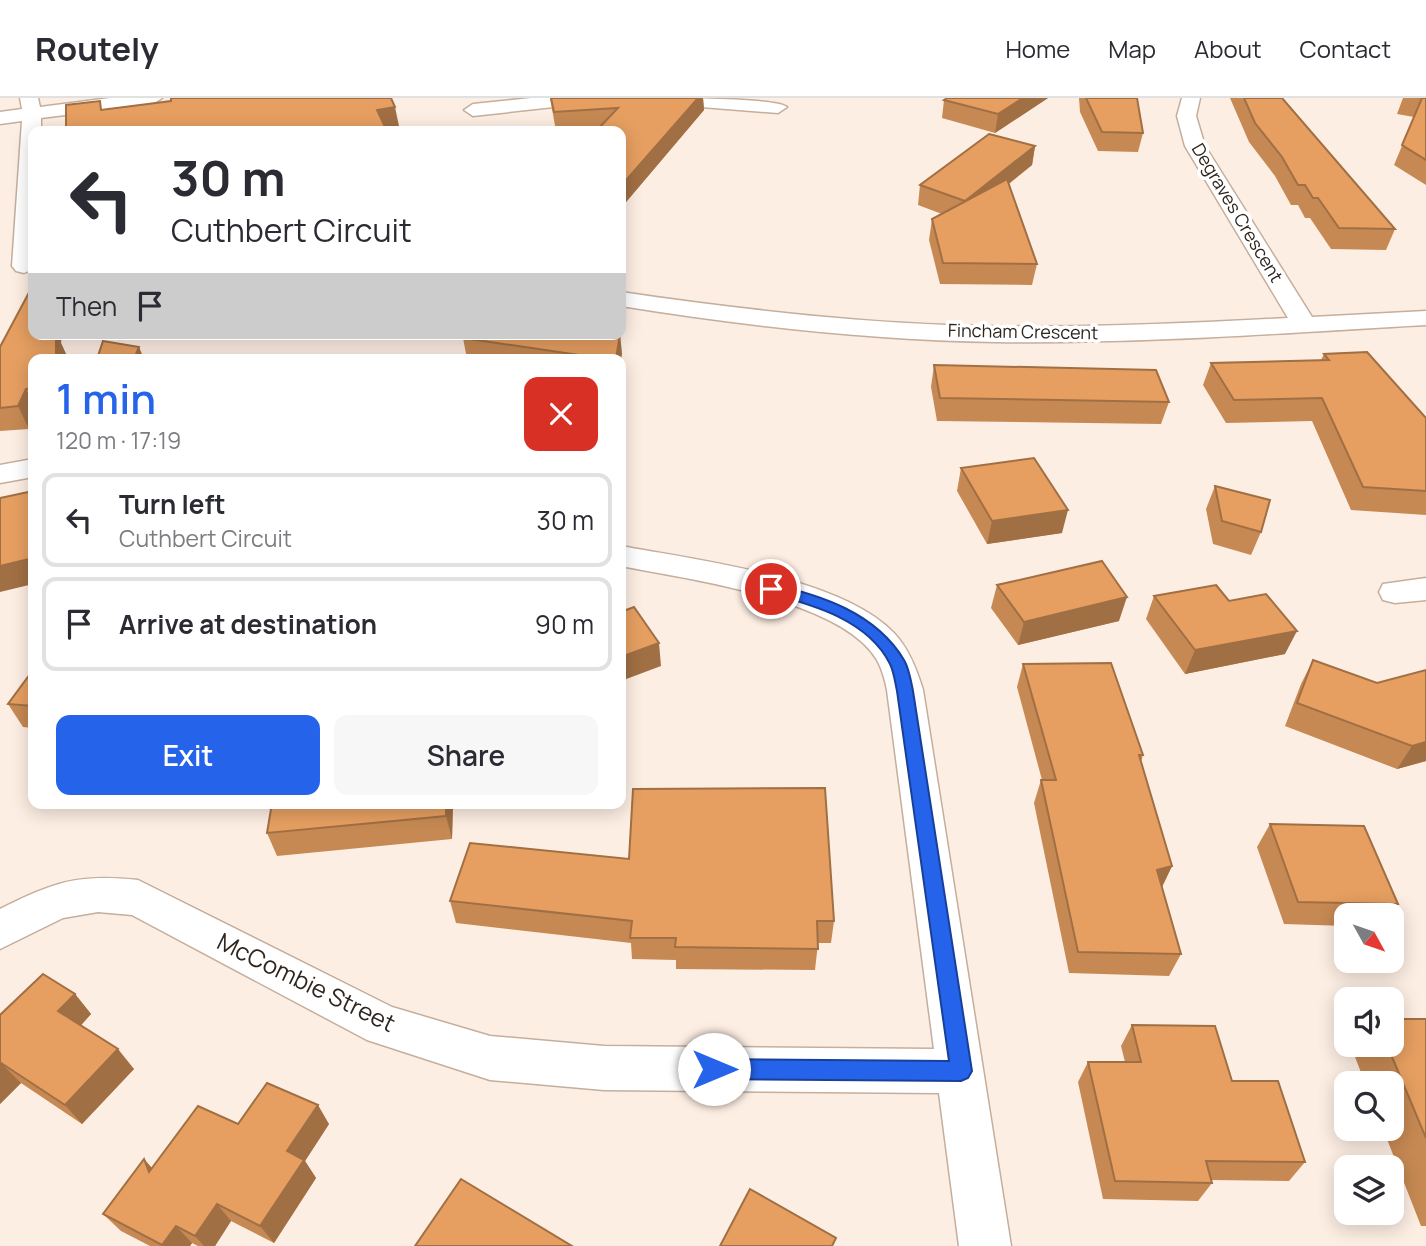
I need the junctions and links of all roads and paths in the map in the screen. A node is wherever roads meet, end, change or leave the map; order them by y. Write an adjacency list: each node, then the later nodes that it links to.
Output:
1 (581, 98): 5 (street)
2 (664, 98): 7 (street)
3 (1191, 98): 15 (street, Degraves Crescent)
4 (145, 99): 6 (street)
5 (470, 104): 10 (street)
6 (30, 106): 8 (street); 9 (street)
7 (778, 107)
8 (0, 118)
9 (30, 126)
10 (477, 126)
11 (28, 266): 12 (street)
12 (0, 270)
13 (626, 300): 15 (street, Fincham Crescent)
14 (1426, 318): 15 (street, Fincham Crescent)
15 (1304, 324)
16 (28, 469): 17 (street)
17 (0, 474)
18 (626, 557): 20 (street)
19 (0, 930): 20 (street, McCombie Street)
20 (961, 1071): 21 (street)
21 (985, 1246)

